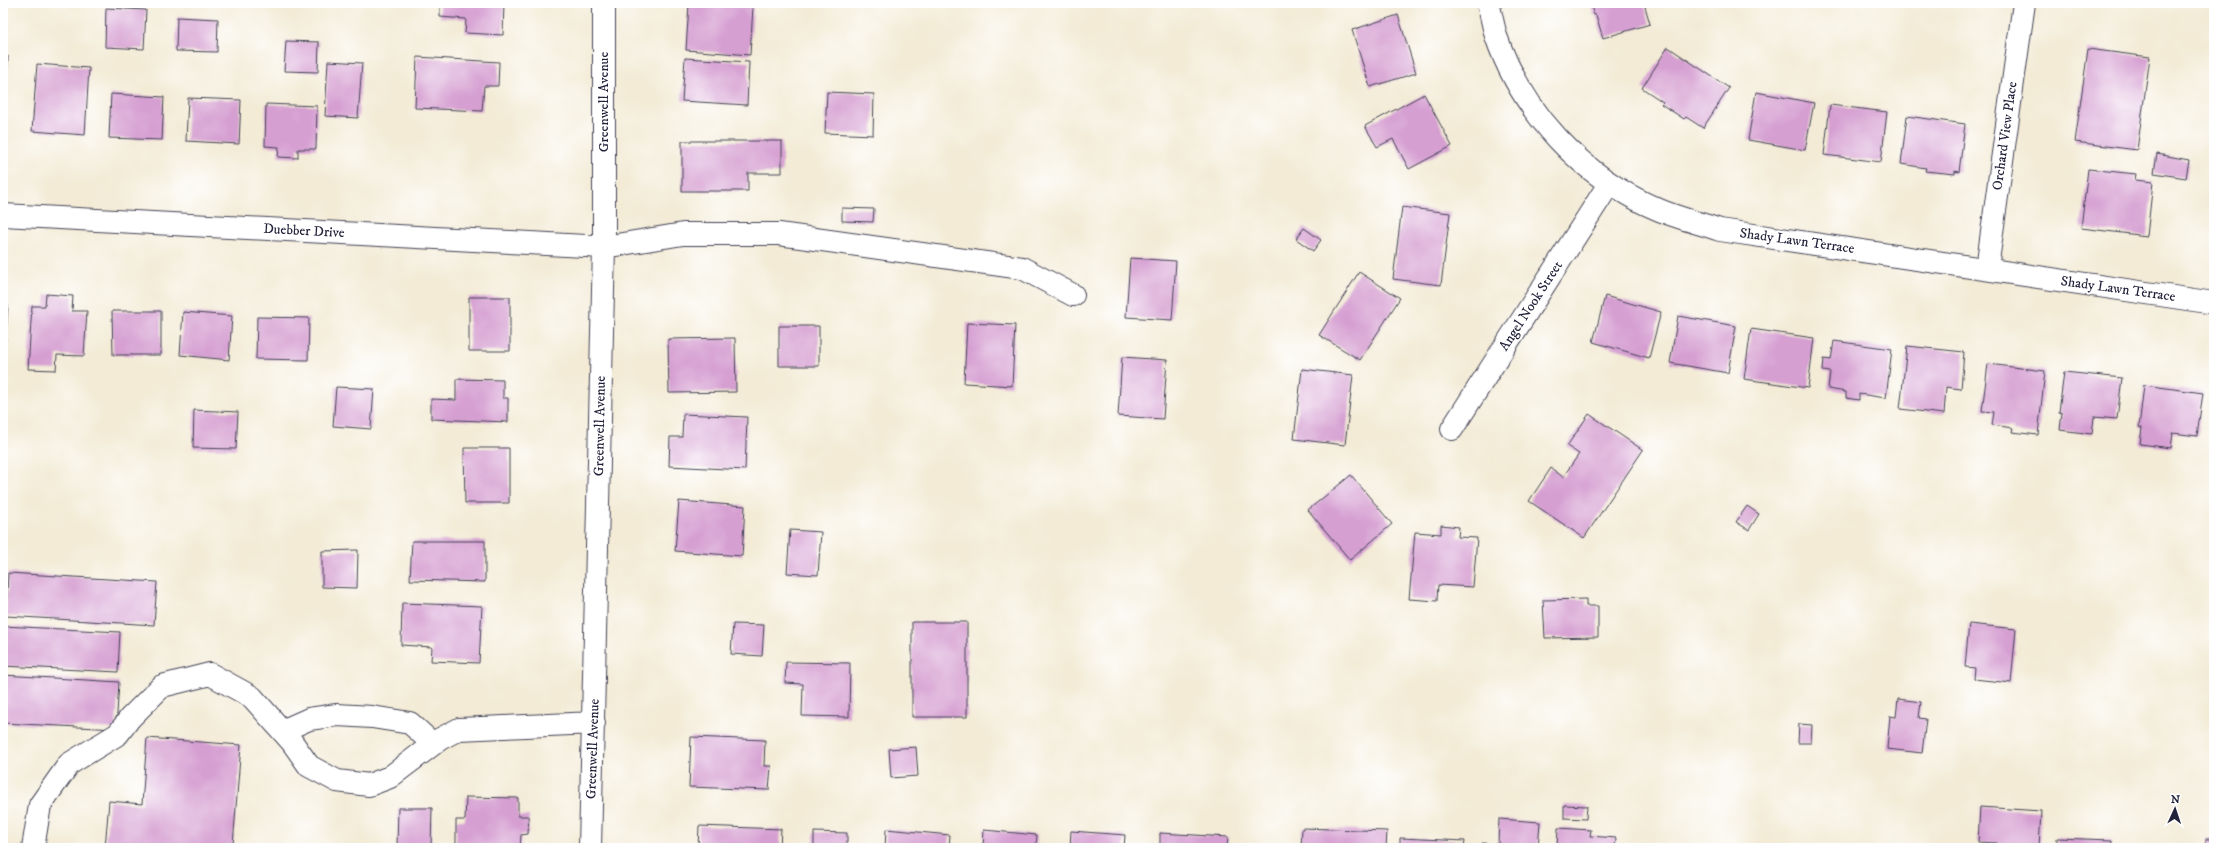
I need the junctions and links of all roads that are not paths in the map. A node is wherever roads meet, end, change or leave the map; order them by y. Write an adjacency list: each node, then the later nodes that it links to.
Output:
1 (604, 3): 6 (street, Greenwell Avenue)
2 (1488, 3): 4 (street, Shady Lawn Terrace)
3 (2024, 3): 7 (street, Orchard View Place)
4 (1609, 184): 7 (street, Shady Lawn Terrace); 10 (street, Angel Nook Street)
5 (3, 216): 6 (street, Duebber Drive)
6 (604, 247): 8 (street, Duebber Drive); 11 (street, Greenwell Avenue)
7 (1987, 268): 9 (street, Shady Lawn Terrace)
8 (1073, 295)
9 (2214, 303)
10 (1452, 429)
11 (594, 723): 13 (street); 15 (street, Greenwell Avenue)
12 (282, 731): 13 (street); 13 (street); 14 (street)
13 (433, 744)
14 (33, 848)
15 (590, 848)

